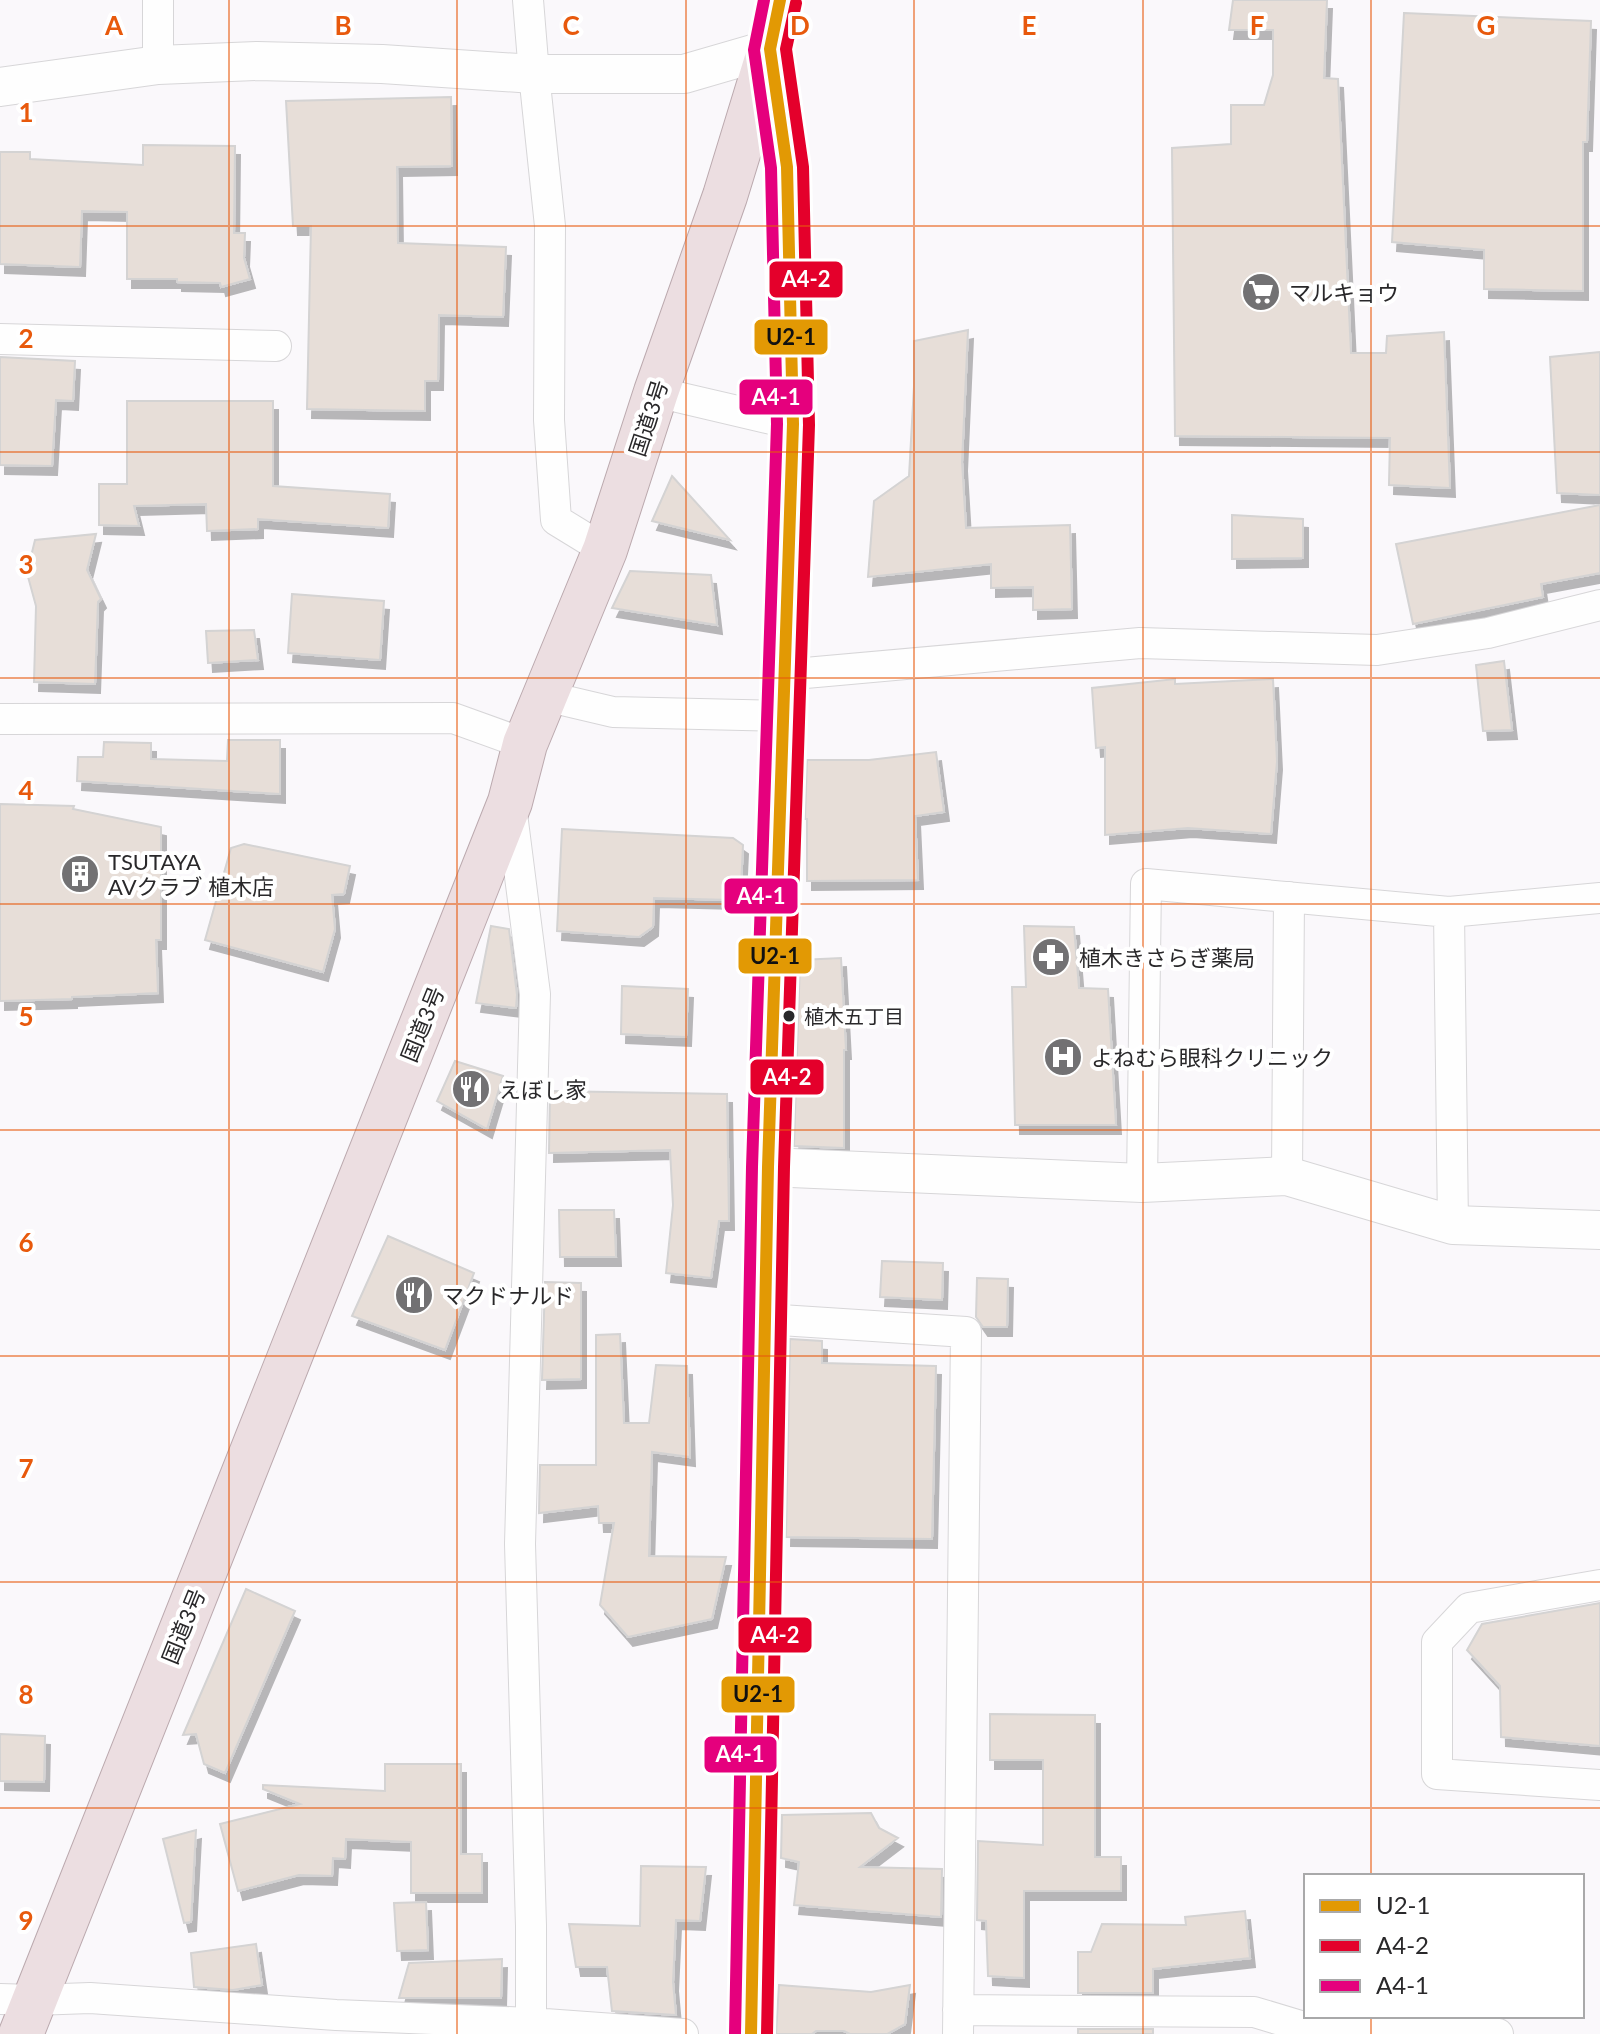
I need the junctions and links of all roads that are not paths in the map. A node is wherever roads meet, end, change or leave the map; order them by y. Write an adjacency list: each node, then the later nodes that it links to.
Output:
1 (158, 0): 5 (street)
2 (528, 0): 6 (street)
3 (780, 0): 4 (highway, 国道3号)
4 (770, 49): 6 (street); 10 (highway, 国道3号); 11 (main road)
5 (158, 65): 6 (street); 7 (street)
6 (534, 74): 12 (street)
7 (0, 87)
8 (0, 339): 9 (street)
9 (276, 346)
10 (656, 392): 11 (street); 12 (highway, 国道3号)
11 (793, 424): 14 (main road)
12 (605, 550): 15 (highway, 国道3号)
13 (1600, 605): 14 (street)
14 (783, 695): 15 (street); 22 (main road)
15 (545, 696): 17 (highway, 国道3号)
16 (0, 719): 17 (street)
17 (525, 744): 18 (highway, 国道3号)
18 (510, 802): 30 (highway, 国道3号); 32 (street)
19 (1289, 897): 21 (street); 23 (street); 24 (street)
20 (1600, 898): 21 (street)
21 (1449, 912): 25 (street)
22 (768, 1167): 24 (street); 27 (main road)
23 (1287, 1176): 24 (street); 25 (street)
24 (1142, 1183)
25 (1453, 1225): 26 (street)
26 (1600, 1230)
27 (765, 1319): 31 (street); 34 (main road)
28 (1600, 1585): 29 (street)
29 (1600, 1785)
30 (18, 2011): 32 (street)
31 (958, 2022): 35 (street)
32 (531, 2029): 33 (street)
33 (683, 2034)
34 (751, 2034)
35 (1343, 2034): 36 (street)
36 (1394, 2034): 37 (street)
37 (1498, 2034)

